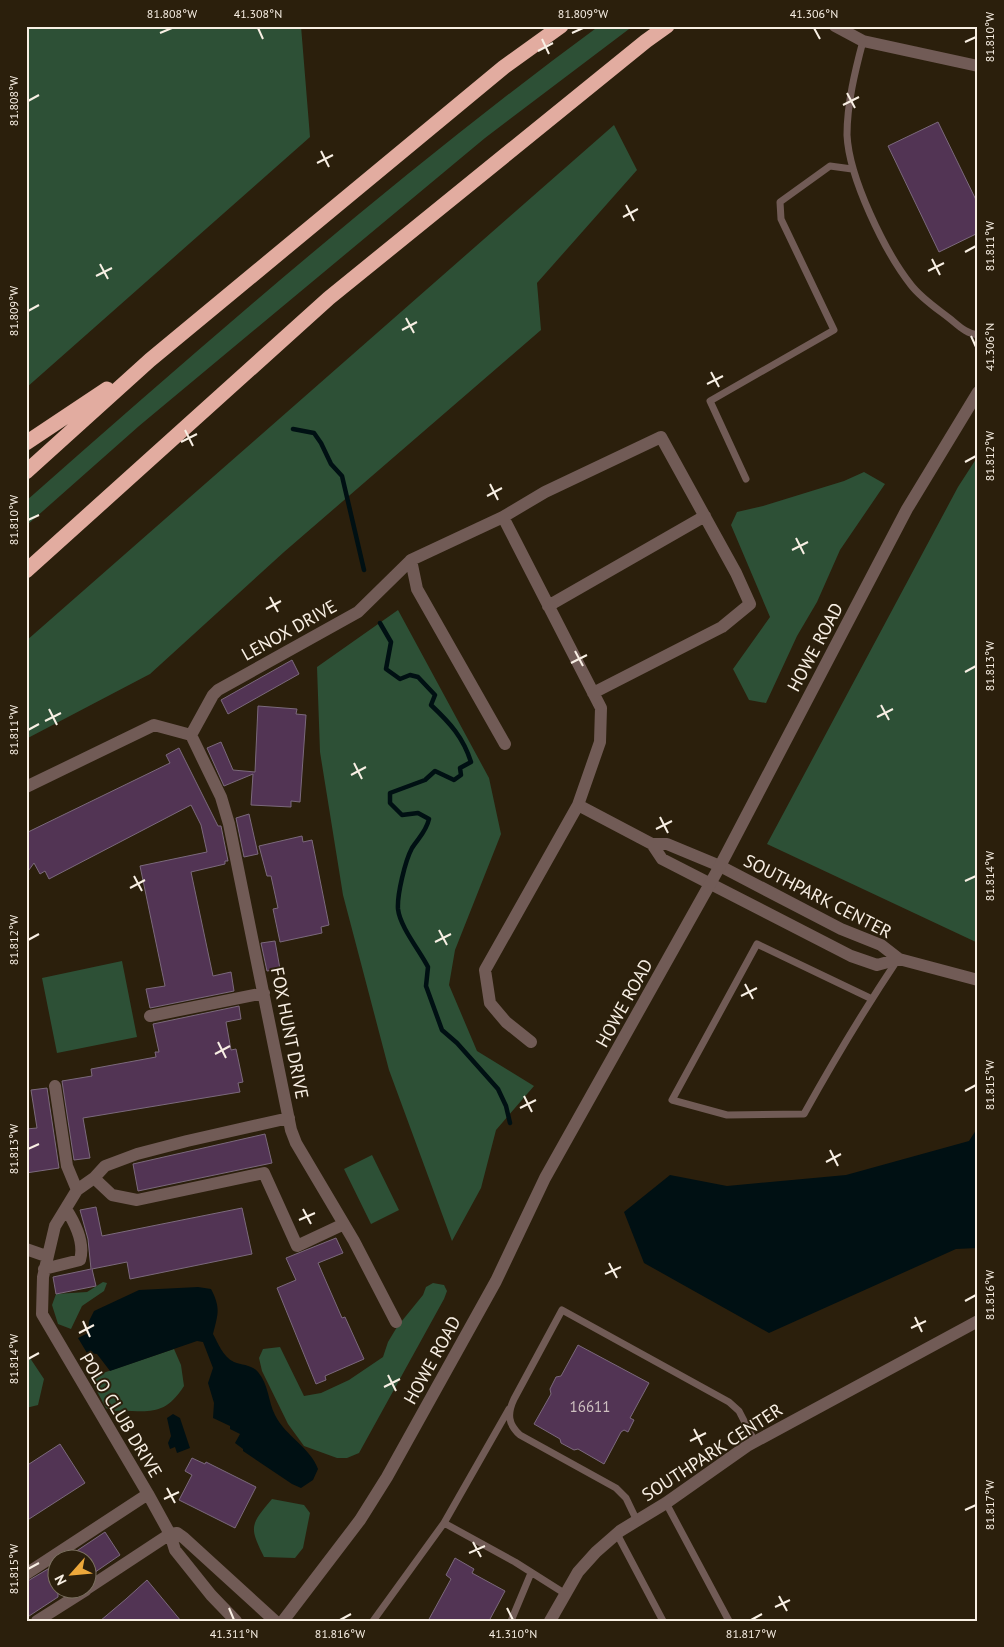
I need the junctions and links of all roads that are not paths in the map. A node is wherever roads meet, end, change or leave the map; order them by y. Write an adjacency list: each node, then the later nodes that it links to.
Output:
1 (561, 26): 9 (highway)
2 (667, 26): 14 (highway)
3 (835, 26): 4 (street)
4 (863, 41): 5 (street); 6 (lane)
5 (978, 66)
6 (852, 169): 7 (lane); 13 (lane)
7 (976, 335): 8 (lane)
8 (978, 343)
9 (150, 360): 11 (highway); 12 (highway)
10 (978, 392): 27 (street, HOWE ROAD)
11 (26, 443)
12 (26, 472)
13 (746, 479)
14 (111, 497): 18 (highway); 19 (highway)
15 (705, 516): 16 (street, LENOX DRIVE); 20 (street); 21 (street, LENOX DRIVE)
16 (502, 517): 17 (street, LENOX DRIVE); 20 (street)
17 (411, 560): 22 (street, LENOX DRIVE); 23 (street)
18 (26, 571)
19 (26, 584)
20 (548, 606): 21 (street)
21 (594, 693): 25 (street)
22 (191, 736): 24 (street); 31 (street, FOX HUNT DRIVE)
23 (505, 744)
24 (26, 787)
25 (578, 805): 26 (street); 34 (street)
26 (652, 844): 27 (street); 28 (street)
27 (720, 866): 28 (street, HOWE ROAD); 29 (street, SOUTHPARK CENTER)
28 (710, 883): 29 (street, SOUTHPARK CENTER); 62 (street, HOWE ROAD)
29 (899, 959): 30 (street, SOUTHPARK CENTER); 32 (lane)
30 (978, 980)
31 (264, 993): 33 (street); 36 (street, FOX HUNT DRIVE)
32 (872, 999): 32 (lane)
33 (150, 1016)
34 (531, 1042)
35 (55, 1086): 38 (street)
36 (289, 1118): 37 (street, POLO CLUB DRIVE); 40 (street, FOX HUNT DRIVE)
37 (94, 1178): 38 (street, POLO CLUB DRIVE); 40 (street)
38 (78, 1190): 39 (street, POLO CLUB DRIVE)
39 (66, 1209): 42 (street, POLO CLUB DRIVE); 43 (street)
40 (344, 1224): 45 (street, FOX HUNT DRIVE)
41 (26, 1249): 42 (street)
42 (46, 1256): 43 (street, POLO CLUB DRIVE)
43 (44, 1269): 48 (street, POLO CLUB DRIVE)
44 (978, 1321): 47 (street, SOUTHPARK CENTER)
45 (396, 1322)
46 (512, 1404): 47 (lane); 50 (lane); 51 (lane)
47 (755, 1442): 49 (street, SOUTHPARK CENTER)
48 (148, 1494): 52 (street, POLO CLUB DRIVE); 55 (street)
49 (666, 1503): 50 (street, SOUTHPARK CENTER); 67 (lane)
50 (637, 1521): 53 (street, SOUTHPARK CENTER)
51 (444, 1524): 54 (lane); 63 (lane)
52 (170, 1534): 56 (street); 60 (street, POLO CLUB DRIVE); 61 (street)
53 (616, 1534): 57 (street, SOUTHPARK CENTER); 66 (lane)
54 (531, 1573): 57 (lane); 64 (lane)
55 (26, 1574)
56 (98, 1582)
57 (564, 1593): 65 (street, SOUTHPARK CENTER)
58 (70, 1600): 59 (street)
59 (37, 1621)
60 (236, 1621)
61 (275, 1621)
62 (283, 1621)
63 (373, 1621)
64 (511, 1621)
65 (550, 1621)
66 (663, 1621)
67 (729, 1621)

